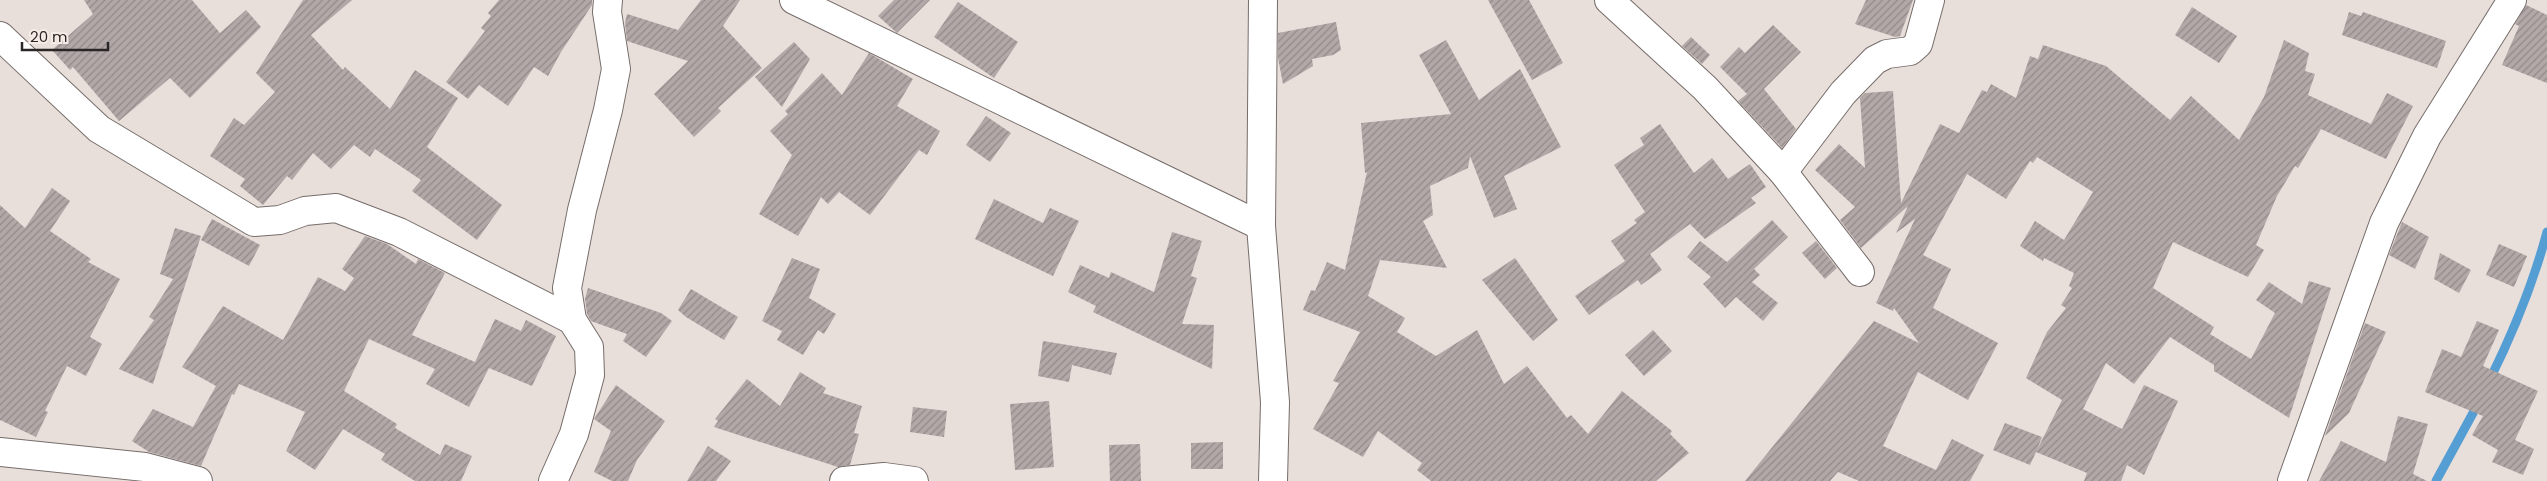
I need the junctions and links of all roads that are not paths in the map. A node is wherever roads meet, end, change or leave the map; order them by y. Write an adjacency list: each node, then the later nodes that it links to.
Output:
1 (608, 0): 11 (street)
2 (794, 0): 9 (street)
3 (1264, 0): 9 (street)
4 (1608, 0): 8 (street)
5 (1930, 0): 8 (street)
6 (2512, 0): 18 (street)
7 (0, 36): 11 (street)
8 (1783, 172): 10 (street)
9 (1261, 226): 17 (street)
10 (1860, 272)
11 (572, 320): 14 (street)
12 (0, 452): 13 (street)
13 (198, 481)
14 (553, 481)
15 (844, 481): 16 (street)
16 (914, 481)
17 (1273, 481)
18 (2292, 481)

